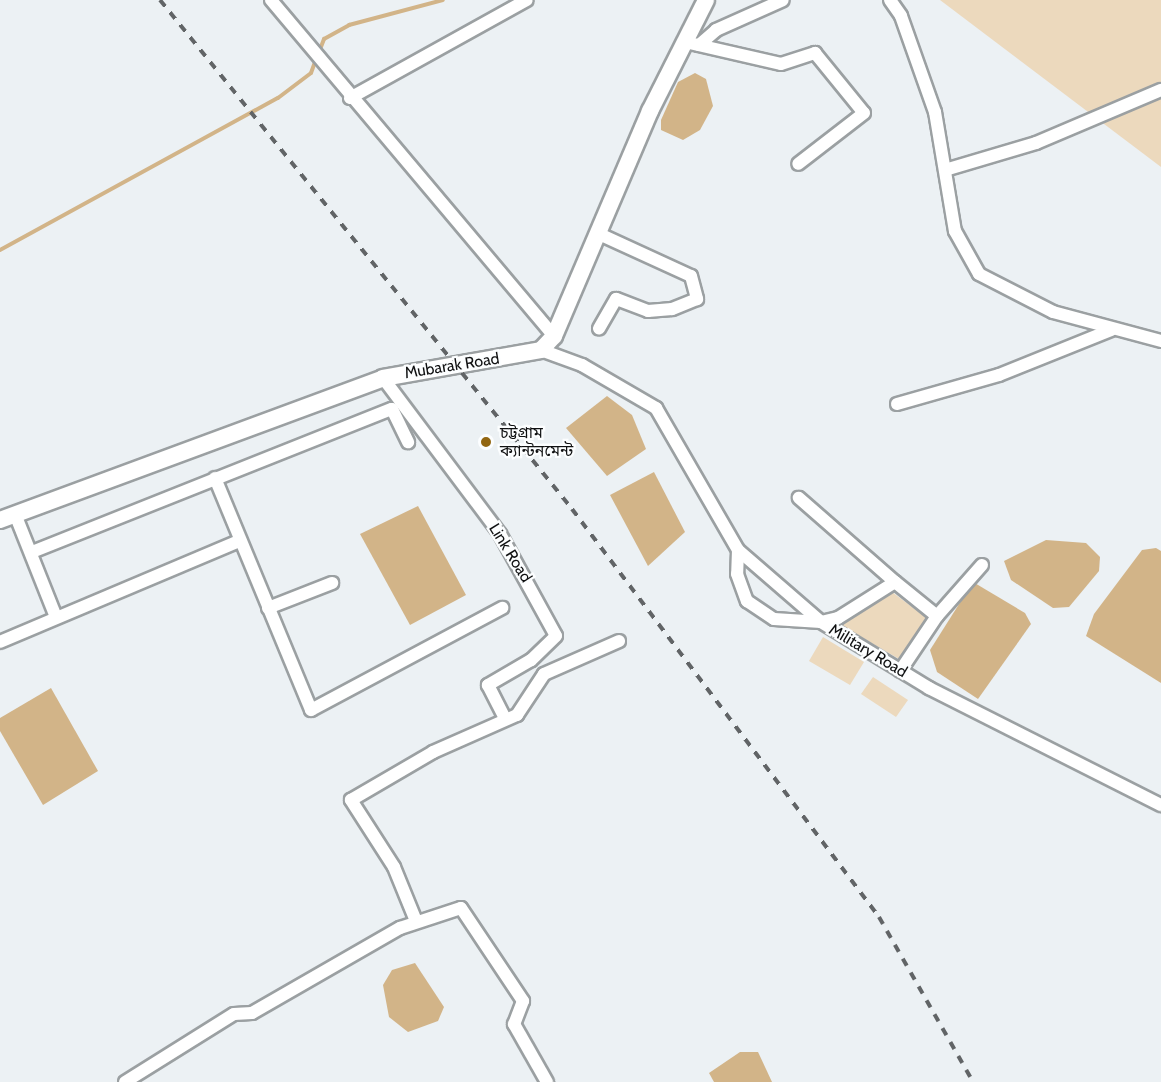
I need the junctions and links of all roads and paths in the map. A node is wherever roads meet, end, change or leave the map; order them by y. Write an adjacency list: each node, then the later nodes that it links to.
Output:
1 (271, 0): 8 (street)
2 (527, 0): 8 (street)
3 (706, 0): 6 (street)
4 (783, 0): 6 (street)
5 (890, 0): 10 (street)
6 (692, 44): 9 (street); 11 (street)
7 (1161, 90): 10 (street)
8 (350, 98): 14 (street)
9 (798, 164)
10 (945, 170): 13 (street)
11 (597, 233): 12 (street); 14 (street)
12 (599, 327)
13 (1111, 330): 15 (street); 18 (street)
14 (554, 336): 16 (street)
15 (1161, 341)
16 (540, 350): 17 (street, Mubarak Road); 24 (street, Military Road)
17 (383, 378): 22 (street, Mubarak Road); 37 (street, Link Road)
18 (897, 404)
19 (408, 442): 20 (street)
20 (215, 478): 23 (street); 25 (street)
21 (799, 498): 27 (street)
22 (7, 517): 25 (street)
23 (239, 541): 29 (street); 32 (street)
24 (738, 550): 33 (street); 33 (street, Military Road)
25 (32, 552): 32 (street)
26 (982, 566): 31 (street)
27 (895, 582): 31 (street); 33 (street)
28 (332, 583): 29 (street)
29 (268, 608): 30 (street)
30 (502, 608)
31 (937, 616): 36 (street)
32 (56, 617): 35 (street)
33 (820, 622): 36 (street, Military Road)
34 (619, 641): 37 (street)
35 (0, 642)
36 (900, 671): 38 (street, Military Road)
37 (505, 719): 39 (street)
38 (1161, 805)
39 (416, 921): 40 (street); 41 (street)
40 (125, 1082)
41 (547, 1082)

